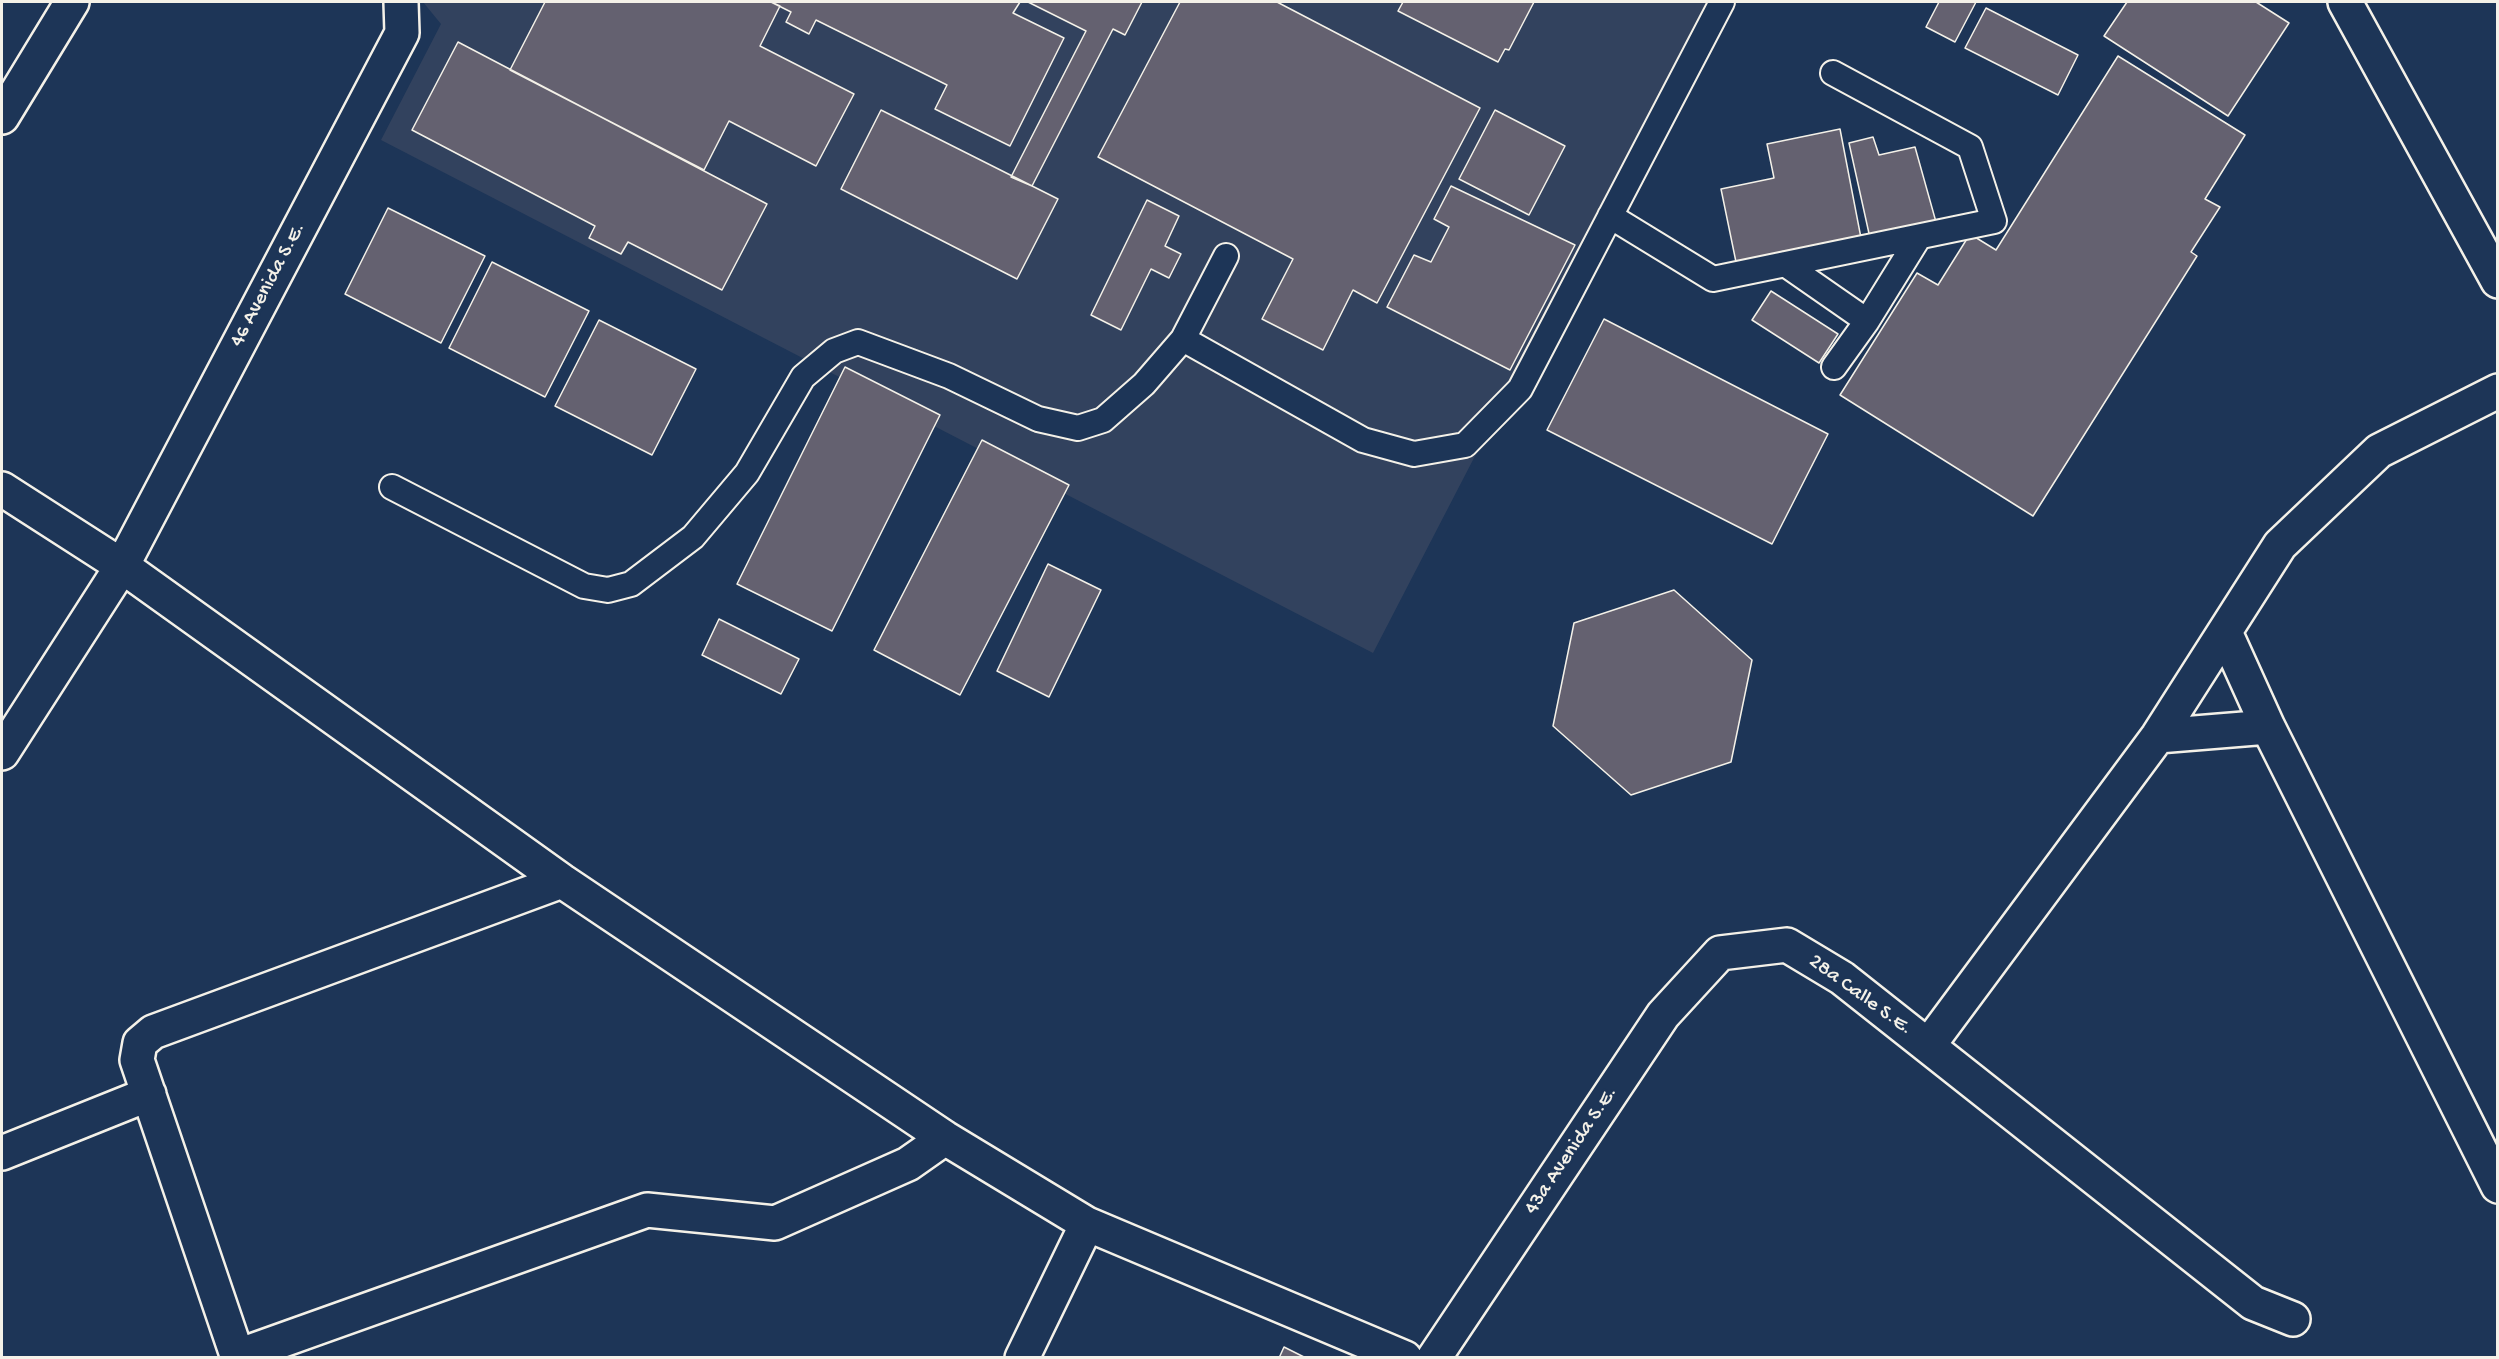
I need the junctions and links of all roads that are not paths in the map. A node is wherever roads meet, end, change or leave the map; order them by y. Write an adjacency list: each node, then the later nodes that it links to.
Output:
1 (72, 2): 6 (street)
2 (401, 2): 18 (street, 46 Avenida S.E.)
3 (1722, 2): 7 (lane)
4 (2345, 2): 11 (street)
5 (1833, 73): 8 (lane)
6 (2, 117)
7 (1610, 216): 10 (lane); 13 (lane)
8 (1919, 237): 10 (lane); 12 (lane)
9 (1226, 256): 13 (lane)
10 (1785, 264): 12 (lane)
11 (2498, 281)
12 (1867, 321): 14 (lane)
13 (1183, 339): 16 (lane)
14 (1834, 367)
15 (2498, 391): 19 (street)
16 (392, 487)
17 (2, 489): 18 (street)
18 (122, 566): 22 (street, 46 Avenida S.E.); 23 (street)
19 (2225, 632): 20 (street); 21 (street)
20 (2268, 728): 21 (street); 29 (street)
21 (2158, 736): 25 (street)
22 (2, 753)
23 (562, 881): 26 (street); 27 (street)
24 (1720, 953): 25 (street, 28a Calle S.E.); 35 (street, 43a Avenida S.E.)
25 (1928, 1046): 31 (street, 28a Calle S.E.)
26 (149, 1094): 28 (street); 32 (street)
27 (945, 1138): 30 (street); 32 (street)
28 (2, 1154)
29 (2498, 1186)
30 (1087, 1224): 33 (street); 34 (street)
31 (2293, 1319)
32 (238, 1357)
33 (1022, 1358)
34 (1405, 1358)
35 (1434, 1358)

